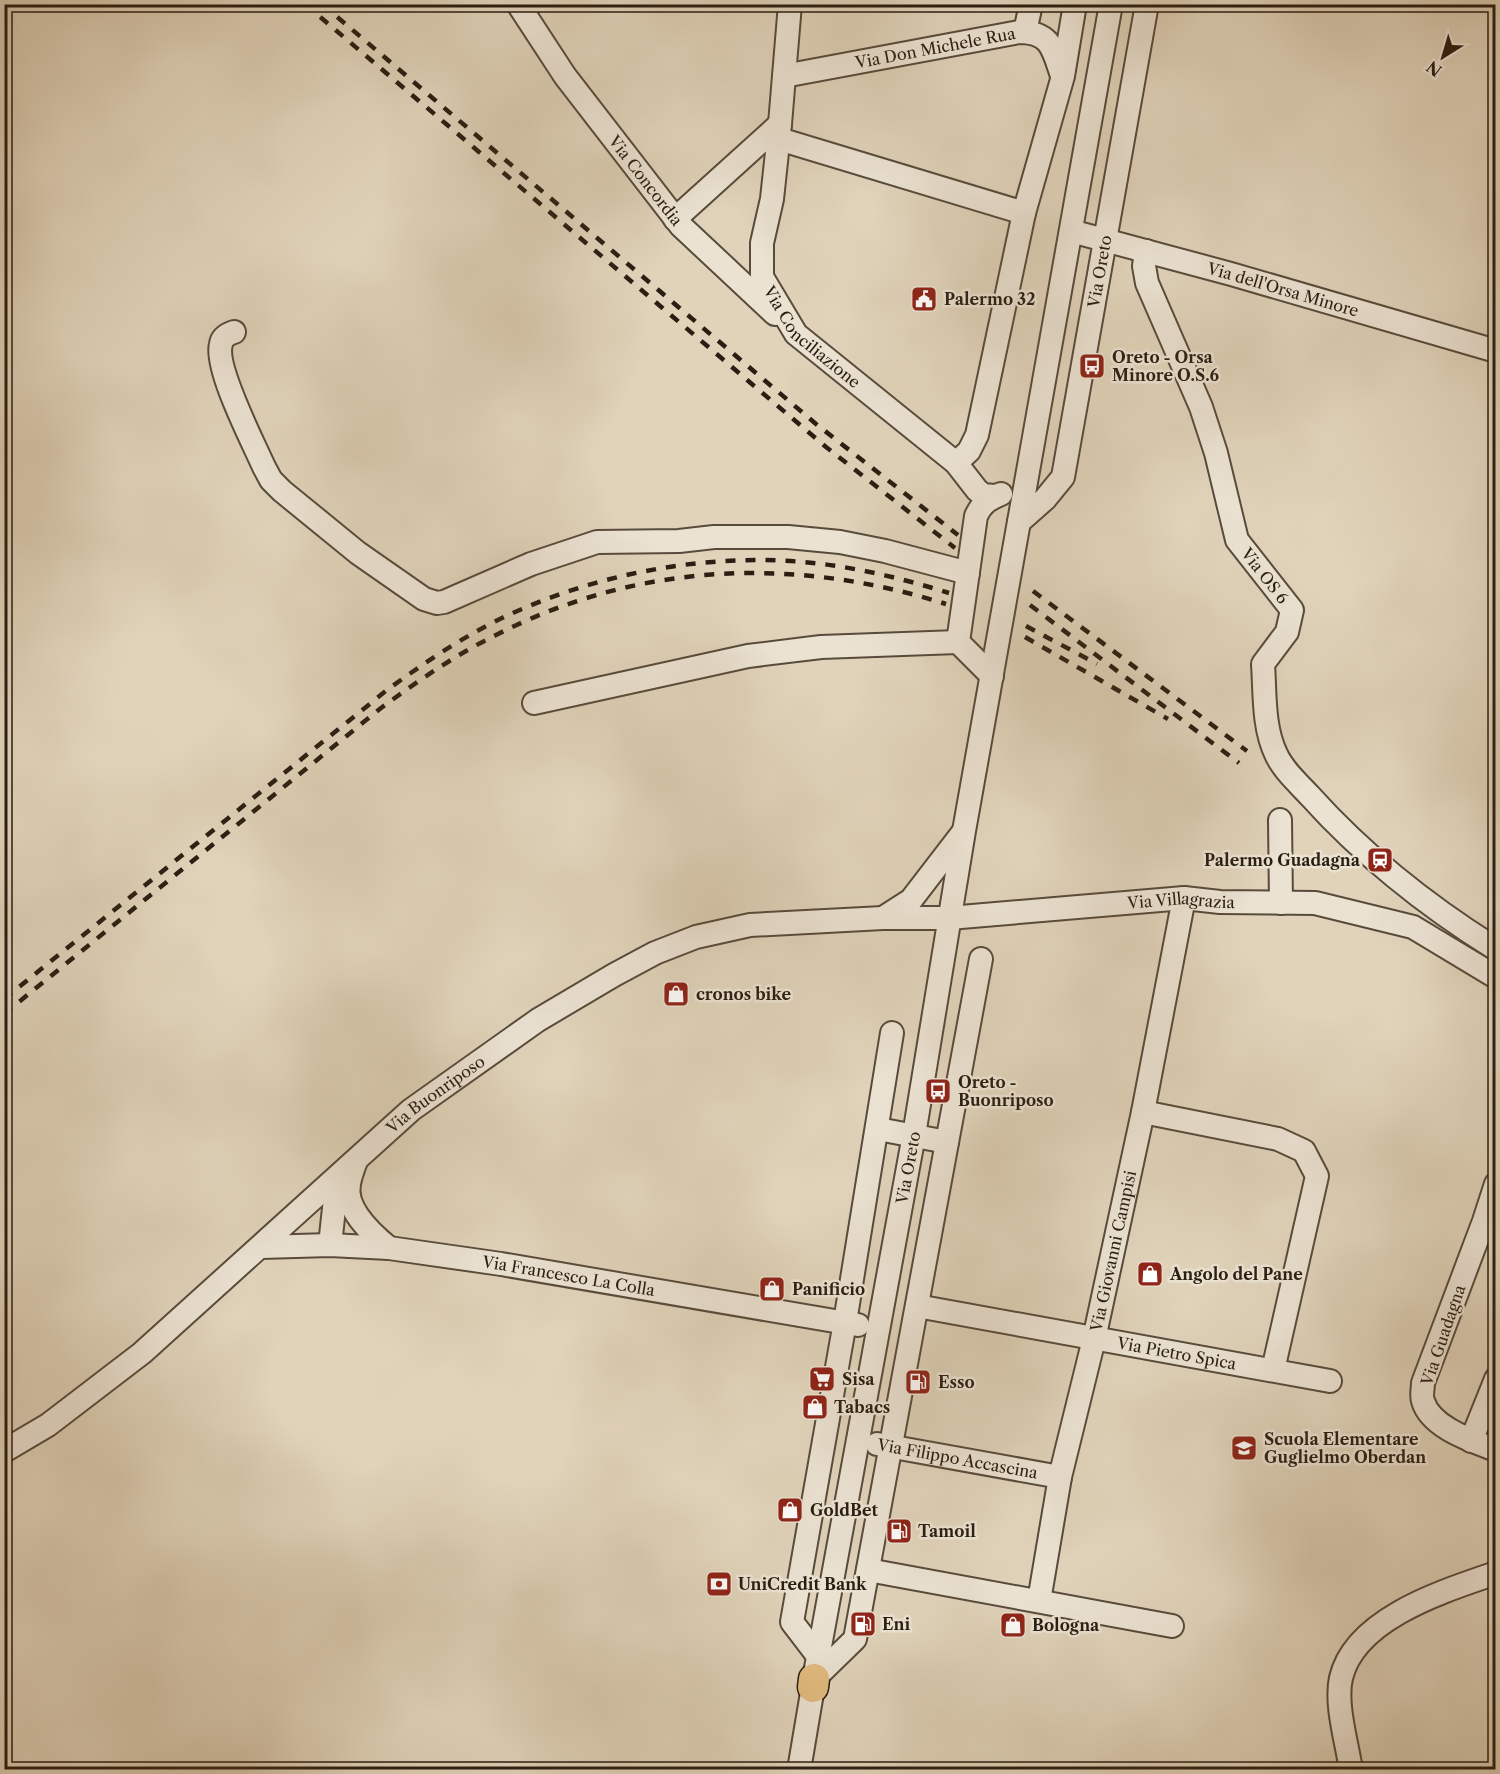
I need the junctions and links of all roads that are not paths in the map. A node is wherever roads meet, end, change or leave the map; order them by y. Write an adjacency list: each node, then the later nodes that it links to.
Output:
1 (518, 4): 12 (street, Via Concordia)
2 (790, 4): 8 (street, Via Conciliazione)
3 (1031, 4): 7 (street)
4 (1075, 4): 9 (street)
5 (1111, 4): 13 (street, Via Oreto)
6 (1147, 4): 14 (street, Via Oreto)
7 (1024, 32): 8 (street, Via Don Michele Rua); 9 (street, Via Don Michele Rua)
8 (784, 76): 10 (street, Via Conciliazione)
9 (1063, 76): 11 (street)
10 (779, 132): 11 (street); 12 (street); 17 (street, Via Conciliazione)
11 (1024, 213): 19 (street)
12 (675, 219): 17 (street, Via Concordia)
13 (1071, 231): 14 (street, Via dell'Orsa Minore); 20 (street, Via Oreto)
14 (1105, 240): 15 (street, Via dell'Orsa Minore); 22 (street, Via Oreto)
15 (1146, 251): 18 (street, Via dell'Orsa Minore); 33 (street, Via OS 6)
16 (234, 332): 23 (street)
17 (796, 334): 19 (street, Via Conciliazione)
18 (1496, 351)
19 (956, 463): 21 (street, Via Conciliazione)
20 (1027, 476): 21 (street); 22 (street, Via Oreto)
21 (995, 496): 23 (street)
22 (1019, 522): 25 (street, Via Oreto)
23 (968, 573): 24 (street)
24 (958, 642): 25 (street); 26 (street)
25 (992, 676): 28 (street, Via Oreto)
26 (534, 703)
27 (1280, 820): 30 (street)
28 (964, 831): 31 (street); 32 (street, Via Oreto)
29 (1184, 898): 30 (street, Via Villagrazia); 32 (street, Via Villagrazia); 37 (street, Via Giovanni Campisi)
30 (1281, 903): 35 (street, Via Villagrazia)
31 (883, 918): 32 (street, Via Buonriposo); 41 (street, Via Buonriposo)
32 (949, 918): 39 (street, Via Oreto)
33 (1496, 949)
34 (981, 959): 40 (street, Via Oreto)
35 (1496, 977)
36 (892, 1033): 38 (street)
37 (1143, 1112): 50 (street, Via Giovanni Campisi); 51 (street)
38 (878, 1129): 39 (street); 48 (street)
39 (914, 1135): 40 (street); 49 (street, Via Oreto)
40 (947, 1142): 47 (street, Via Oreto)
41 (356, 1160): 44 (street); 45 (street, Via Buonriposo); 46 (street)
42 (1496, 1184): 43 (street, Via Guadagna)
43 (1490, 1223): 55 (street, Via Guadagna)
44 (330, 1245): 45 (street, Via Francesco La Colla); 46 (street, Via Francesco La Colla)
45 (261, 1247): 58 (street, Via Buonriposo)
46 (389, 1248): 48 (street, Via Francesco La Colla)
47 (916, 1306): 50 (street, Via Pietro Spica); 56 (street, Via Oreto)
48 (845, 1322): 49 (street, Via Francesco La Colla); 64 (street)
49 (877, 1328): 54 (street, Via Oreto)
50 (1094, 1339): 51 (street, Via Pietro Spica); 59 (street, Via Giovanni Campisi)
51 (1273, 1370): 53 (street, Via Pietro Spica)
52 (1496, 1378): 55 (street)
53 (1330, 1381)
54 (857, 1441): 56 (street, Via Filippo Accascina); 64 (street, Via Oreto)
55 (1471, 1441): 57 (street, Via Guadagna)
56 (891, 1447): 59 (street, Via Filippo Accascina); 60 (street, Via Oreto)
57 (1496, 1450)
58 (4, 1451)
59 (1060, 1477): 62 (street, Via Giovanni Campisi)
60 (868, 1570): 62 (street); 64 (street, Via Oreto)
61 (1496, 1573): 66 (street)
62 (1039, 1601): 63 (street)
63 (1172, 1626)
64 (815, 1674): 65 (street, Via Oreto)
65 (799, 1770)
66 (1351, 1770)

